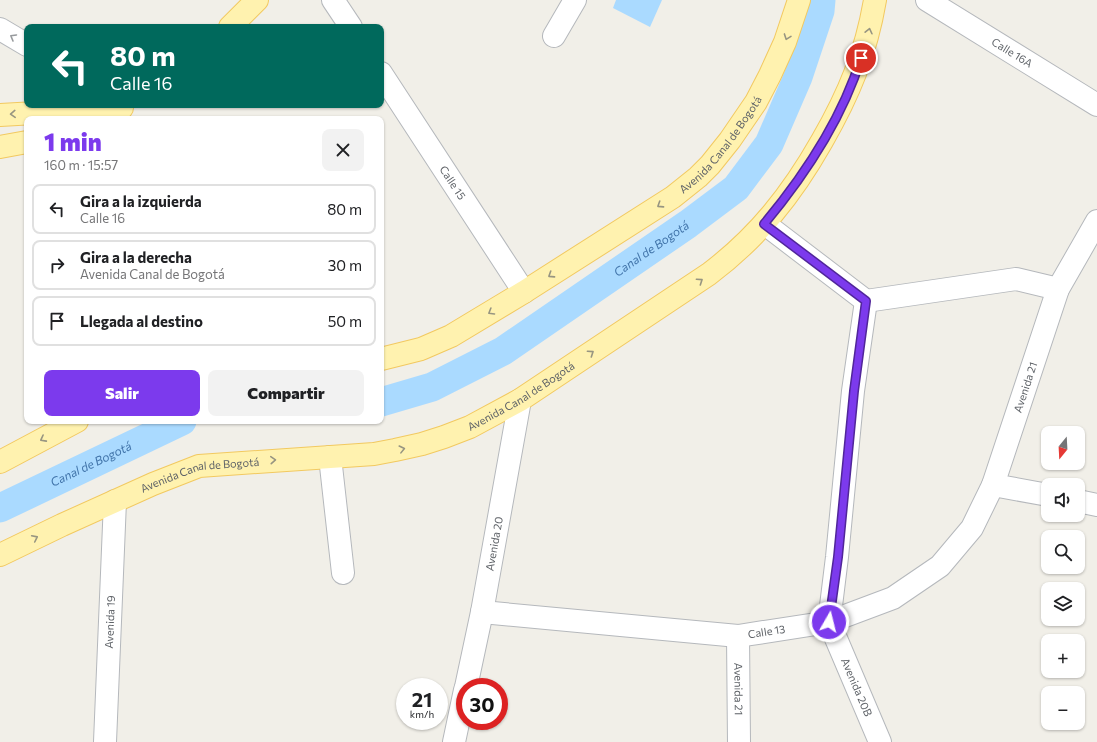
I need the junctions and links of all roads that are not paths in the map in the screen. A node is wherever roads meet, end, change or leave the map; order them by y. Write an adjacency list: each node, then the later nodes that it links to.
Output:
1 (257, 0): 7 (main road)
2 (333, 0): 8 (street)
3 (574, 0): 10 (street)
4 (799, 0): 23 (main road, Avenida Canal de Bogotá, one-way to 23)
5 (875, 0): 21 (main road, Avenida Canal de Bogotá, one-way to 5)
6 (927, 0): 13 (street, Calle 16A)
7 (233, 24)
8 (348, 24)
9 (0, 29): 11 (street, one-way to 9)
10 (554, 36)
11 (24, 43)
12 (384, 78): 23 (street, Calle 15)
13 (1097, 104)
14 (109, 108): 16 (main road, one-way to 16)
15 (123, 108): 17 (main road)
16 (0, 115)
17 (106, 116)
18 (24, 143): 19 (main road)
19 (0, 147)
20 (1097, 221): 22 (street, Avenida 21)
21 (764, 224): 24 (street); 26 (main road, Avenida Canal de Bogotá, one-way to 21)
22 (1058, 289): 24 (street); 30 (street, Avenida 21)
23 (524, 292): 25 (main road, Avenida Canal de Bogotá, one-way to 25)
24 (866, 301): 38 (street)
25 (384, 358)
26 (520, 400): 28 (main road, Avenida Canal de Bogotá, one-way to 26); 37 (street, Avenida 20)
27 (71, 424): 29 (main road, one-way to 29)
28 (330, 457): 32 (main road, Avenida Canal de Bogotá, one-way to 28); 36 (street)
29 (0, 462)
30 (993, 485): 31 (street); 38 (street, Calle 13)
31 (1041, 494)
32 (115, 501): 35 (main road, Avenida Canal de Bogotá, one-way to 32); 42 (street, Avenida 19)
33 (1085, 502): 34 (street)
34 (1097, 504)
35 (0, 555)
36 (343, 573)
37 (482, 612): 39 (street, Calle 13); 40 (street, Avenida 20)
38 (829, 622): 39 (street, Calle 13); 45 (street, Avenida 20B)
39 (738, 636): 44 (street, Avenida 21)
40 (467, 678)
41 (456, 730): 43 (street, Avenida 20)
42 (106, 742)
43 (454, 742)
44 (739, 742)
45 (880, 742)

